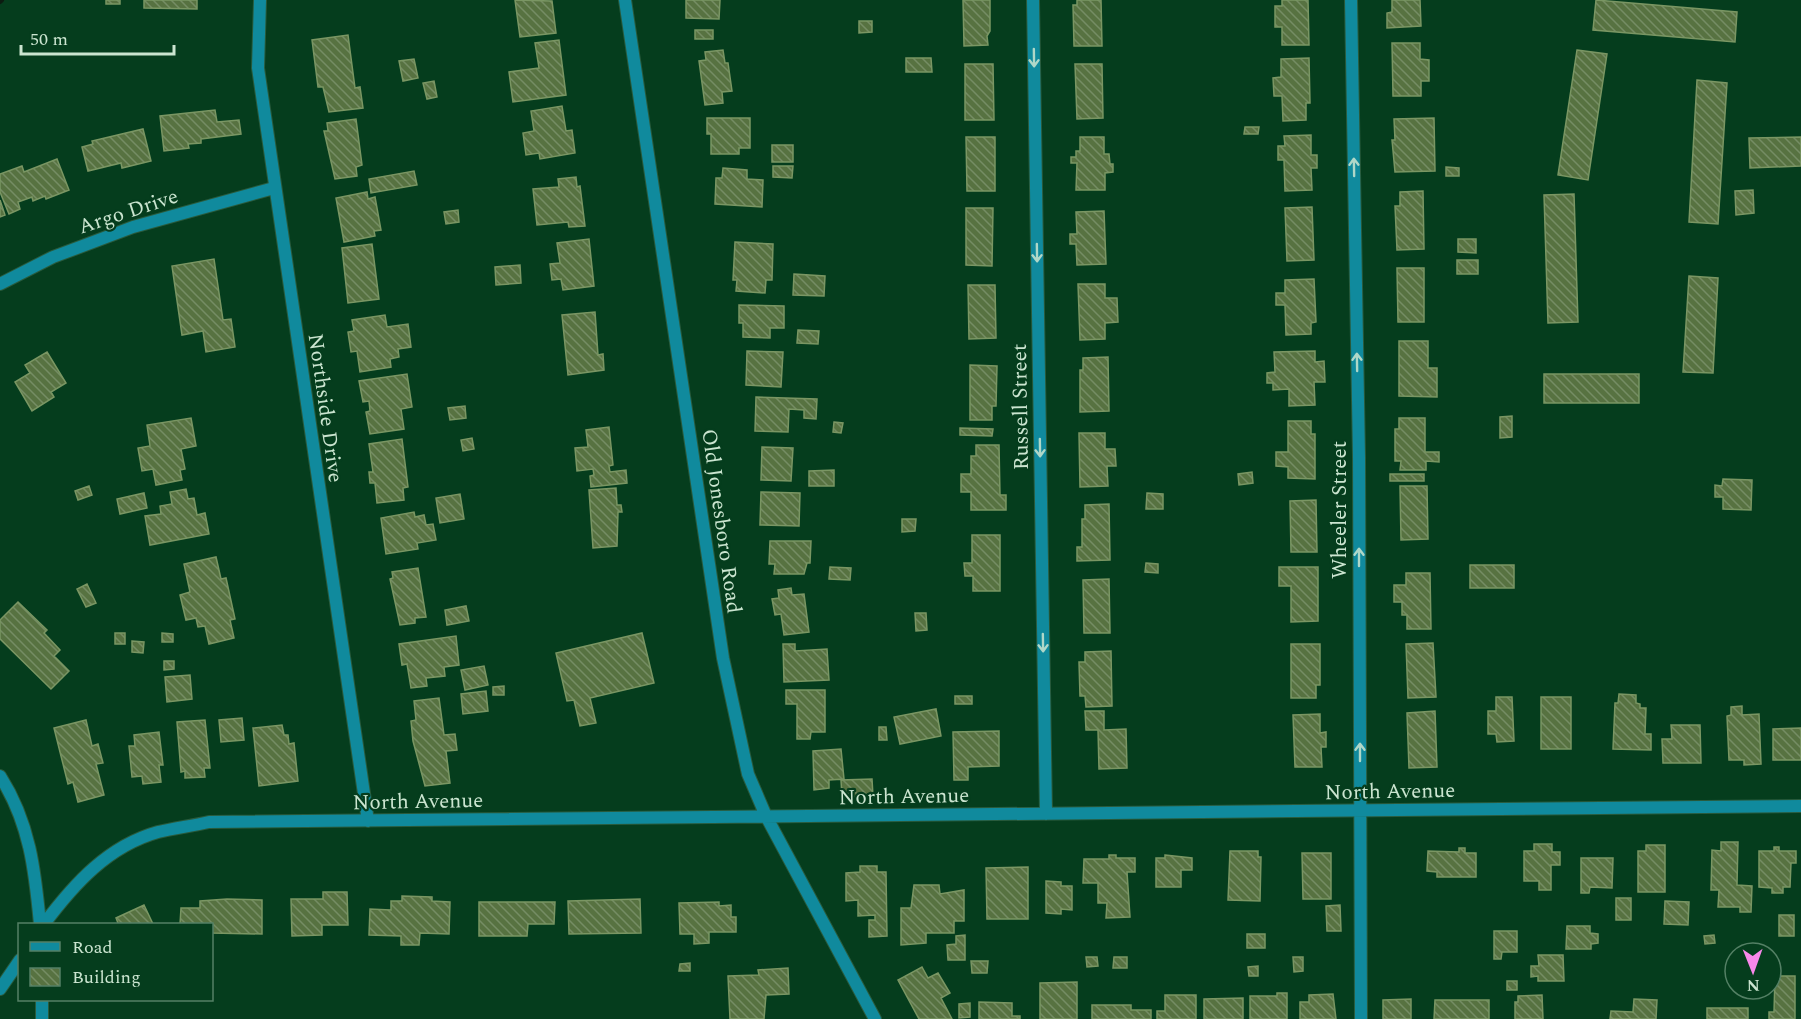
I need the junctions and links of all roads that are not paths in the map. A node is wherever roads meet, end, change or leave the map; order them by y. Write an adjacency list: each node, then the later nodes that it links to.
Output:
1 (260, 0): 5 (street, Northside Drive)
2 (625, 0): 11 (street, Old Jonesboro Road)
3 (1033, 0): 10 (street, Russell Street, one-way to 10)
4 (1351, 0): 9 (street, Wheeler Street, one-way to 4)
5 (274, 188): 6 (street, Argo Drive); 12 (street, Northside Drive)
6 (0, 284)
7 (0, 776): 13 (street)
8 (1801, 806): 9 (street, North Avenue)
9 (1360, 811): 10 (street, North Avenue); 20 (street, Wheeler Street)
10 (1046, 814): 11 (street, North Avenue)
11 (766, 816): 12 (street, North Avenue); 19 (street, Old Jonesboro Road)
12 (368, 821): 14 (street, North Avenue)
13 (39, 923)
14 (45, 923)
15 (18, 963): 16 (street)
16 (0, 988)
17 (42, 1001): 18 (street)
18 (42, 1019)
19 (875, 1019)
20 (1361, 1019)

